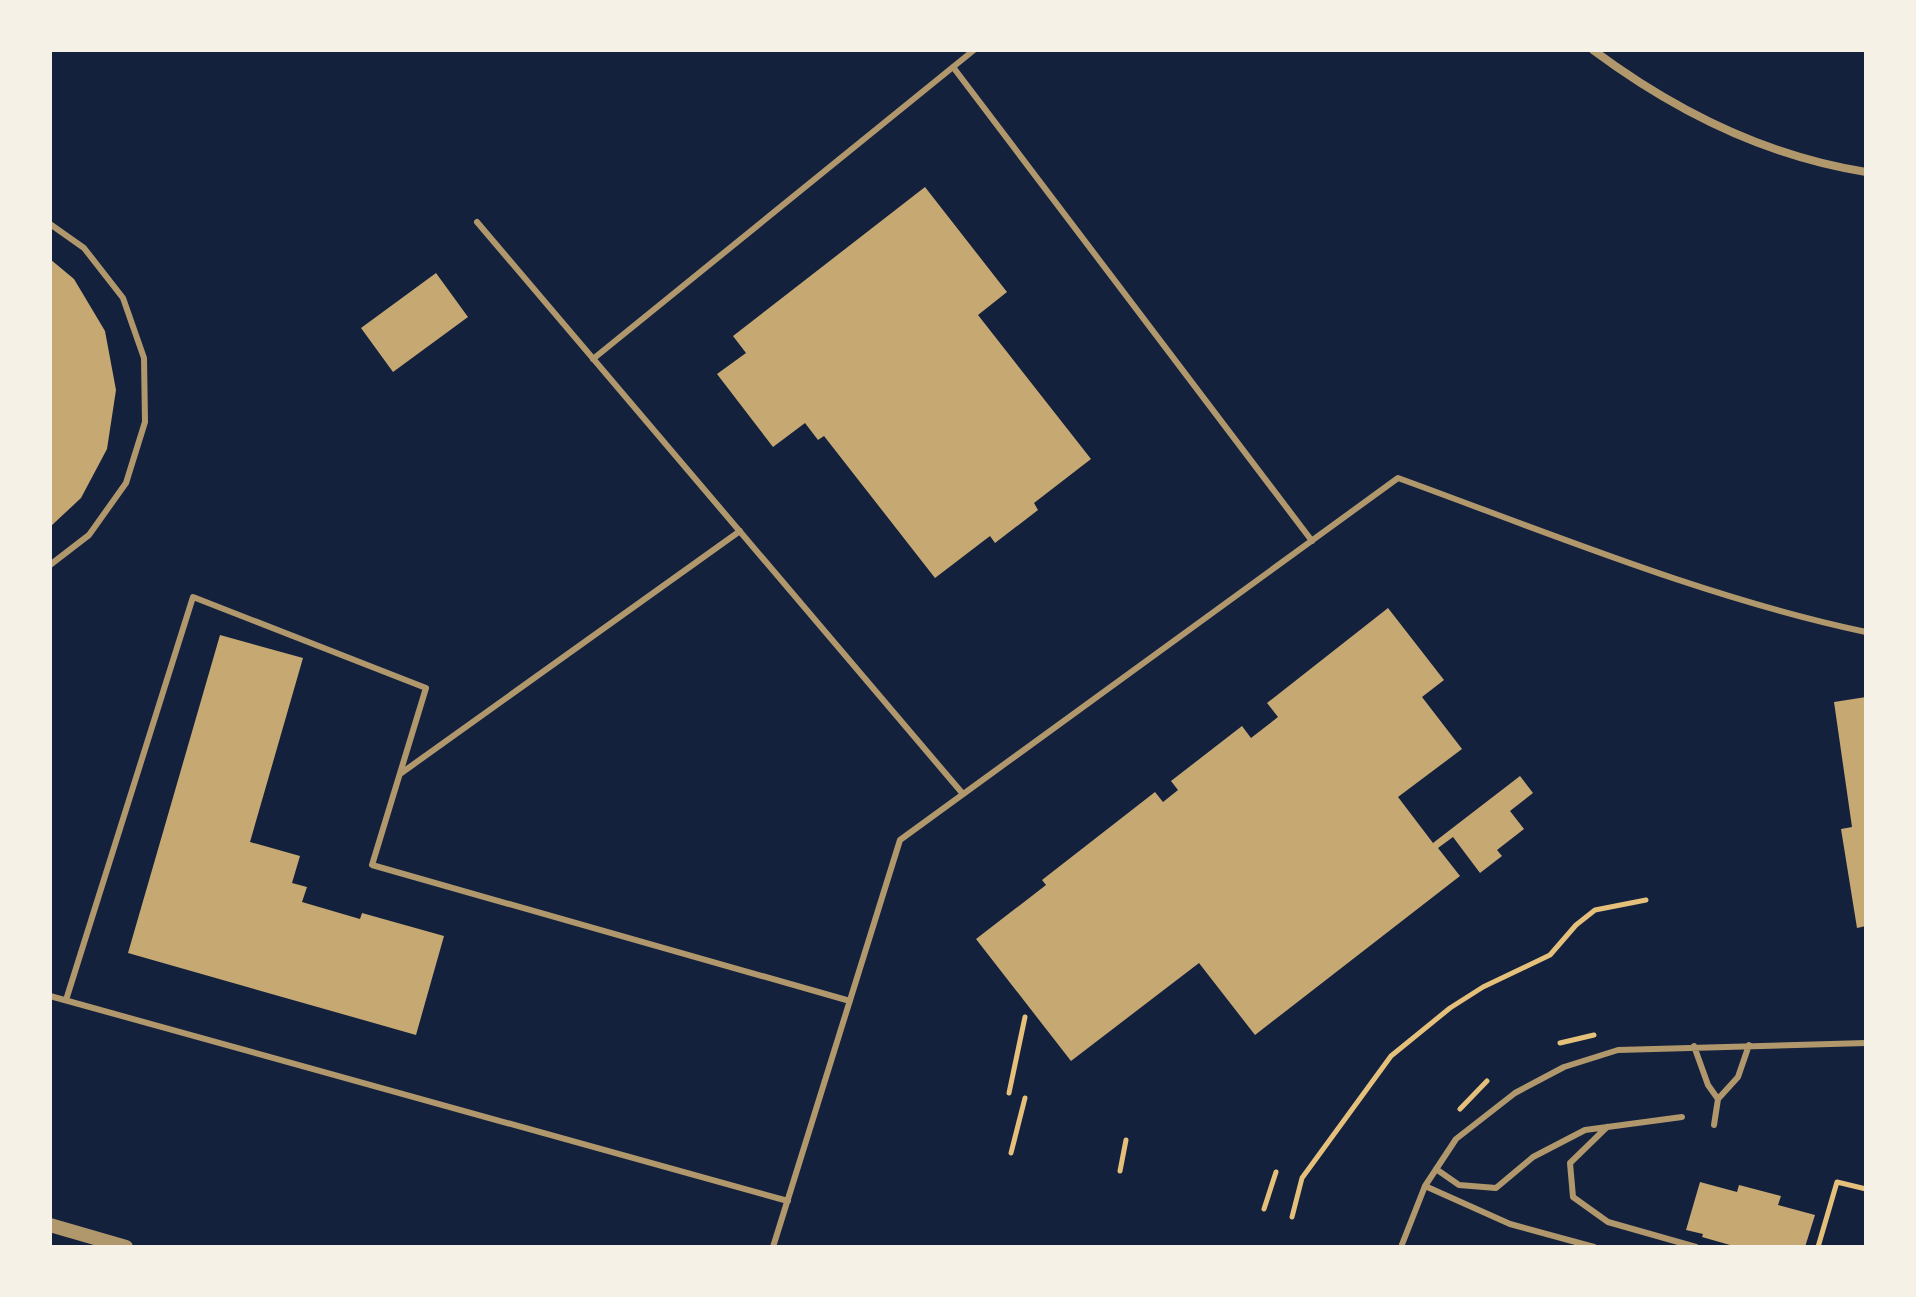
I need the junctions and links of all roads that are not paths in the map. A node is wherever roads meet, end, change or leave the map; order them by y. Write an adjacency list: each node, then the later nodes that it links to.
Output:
1 (974, 50): 3 (lane)
2 (1593, 50): 4 (street)
3 (953, 67): 7 (lane); 9 (lane)
4 (1866, 172)
5 (477, 222): 7 (lane)
6 (50, 224): 10 (lane)
7 (593, 359): 8 (lane)
8 (740, 531): 12 (lane); 13 (lane)
9 (1312, 541): 11 (lane); 13 (lane)
10 (50, 565)
11 (1866, 632)
12 (400, 774): 15 (lane); 16 (lane)
13 (963, 794): 16 (lane)
14 (50, 996): 15 (lane)
15 (66, 1000): 26 (lane)
16 (850, 1001): 26 (lane)
17 (1866, 1043): 18 (lane)
18 (1749, 1045): 19 (lane); 20 (lane)
19 (1694, 1046): 20 (lane); 24 (lane)
20 (1718, 1099): 22 (lane)
21 (1682, 1117): 23 (lane)
22 (1714, 1125)
23 (1607, 1127): 24 (lane); 33 (lane)
24 (1436, 1169): 25 (lane)
25 (1425, 1186): 28 (lane); 31 (lane)
26 (788, 1201): 30 (lane)
27 (50, 1225): 29 (street)
28 (1576, 1245): 32 (lane)
29 (123, 1247)
30 (773, 1247)
31 (1401, 1247)
32 (1594, 1247)
33 (1696, 1247)

